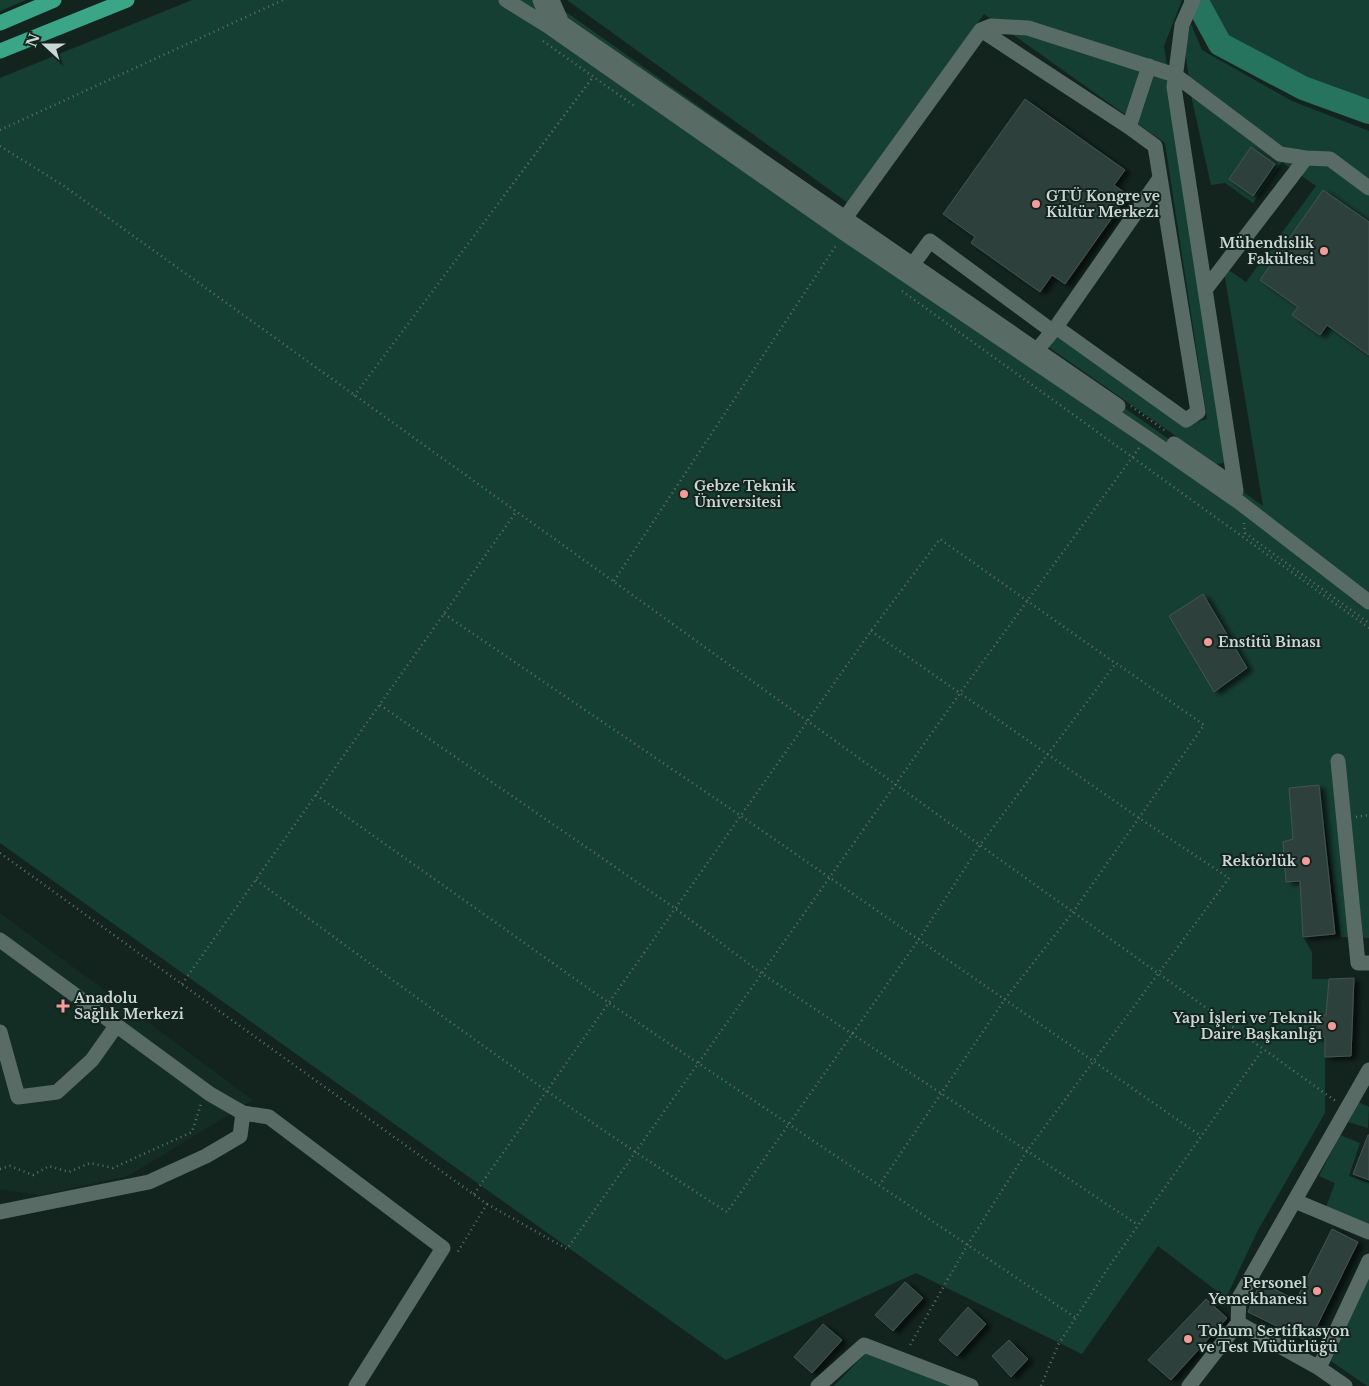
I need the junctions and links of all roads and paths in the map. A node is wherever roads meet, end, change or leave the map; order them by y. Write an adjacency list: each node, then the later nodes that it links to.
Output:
1 (54, 0): 9 (highway)
2 (127, 0): 12 (highway)
3 (283, 0): 18 (path)
4 (506, 0): 8 (street)
5 (540, 0): 10 (street)
6 (552, 0): 23 (street)
7 (1193, 0): 15 (street)
8 (534, 18): 10 (street); 14 (path)
9 (0, 22)
10 (551, 28): 14 (street)
11 (981, 30): 13 (street); 17 (street); 23 (street)
12 (0, 51)
13 (1149, 66): 15 (street); 17 (street)
14 (597, 71): 16 (path); 23 (street); 29 (path)
15 (1175, 75): 20 (street); 26 (street)
16 (642, 110)
17 (1129, 126): 21 (street)
18 (0, 130)
19 (0, 146): 29 (path)
20 (1306, 158): 22 (street); 26 (street)
21 (1160, 178): 27 (street); 27 (street)
22 (1369, 188)
23 (842, 236): 24 (street); 30 (street); 35 (path)
24 (913, 264): 27 (street); 28 (street)
25 (895, 286): 31 (path)
26 (1205, 290): 32 (street)
27 (1054, 329): 28 (street)
28 (1037, 350): 32 (street)
29 (354, 396): 34 (path)
30 (1147, 438): 31 (path); 33 (street)
31 (1132, 458): 36 (path); 39 (path)
32 (1235, 486): 33 (street)
33 (1239, 502): 37 (street)
34 (516, 511): 35 (path); 38 (path)
35 (614, 581): 44 (path)
36 (1027, 600): 40 (path); 41 (path); 42 (path)
37 (1369, 602)
38 (444, 614): 43 (path); 49 (path)
39 (1369, 628)
40 (871, 631): 42 (path); 44 (path)
41 (1116, 663): 45 (path); 50 (path)
42 (960, 693): 45 (path); 47 (path)
43 (380, 705): 48 (path); 55 (path)
44 (808, 721): 47 (path); 49 (path)
45 (1048, 755): 50 (path); 51 (path)
46 (1338, 761): 59 (street)
47 (895, 784): 51 (path); 53 (path)
48 (316, 795): 54 (path); 64 (path)
49 (741, 816): 53 (path); 55 (path)
50 (1139, 818): 56 (path); 61 (path)
51 (980, 845): 56 (path); 57 (path)
52 (0, 853): 62 (path)
53 (830, 877): 57 (path); 60 (path)
54 (256, 880): 62 (path); 72 (path)
55 (676, 909): 60 (path); 64 (path)
56 (1073, 912): 61 (path); 63 (path)
57 (919, 939): 63 (path); 67 (path)
58 (0, 940): 65 (street)
59 (1369, 963)
60 (761, 974): 67 (path); 70 (path)
61 (1159, 974): 68 (path); 69 (path)
62 (182, 984): 83 (path)
63 (1005, 999): 69 (path); 73 (path)
64 (610, 1002): 70 (path); 72 (path)
65 (116, 1026): 66 (street); 76 (street)
66 (0, 1032)
67 (852, 1034): 73 (path); 77 (path)
68 (1263, 1049): 75 (path); 78 (path)
69 (1092, 1060): 78 (path); 79 (path)
70 (699, 1062): 77 (path); 80 (path)
71 (1369, 1070): 75 (street)
72 (546, 1092): 80 (path); 83 (path)
73 (940, 1093): 79 (path); 82 (path)
74 (200, 1102): 81 (path)
75 (1347, 1109): 84 (street)
76 (243, 1113): 86 (street); 96 (street)
77 (788, 1122): 80 (path); 82 (path)
78 (1201, 1136): 87 (path)
79 (1027, 1151): 87 (path); 89 (path)
80 (635, 1153): 85 (path)
81 (0, 1169)
82 (880, 1184): 89 (path)
83 (474, 1194): 85 (path)
84 (1295, 1201): 88 (street); 93 (street)
85 (487, 1204): 90 (path)
86 (0, 1212)
87 (1138, 1225): 92 (path)
88 (1369, 1232)
89 (968, 1244): 92 (path); 94 (path)
90 (456, 1254)
91 (1369, 1261): 95 (street)
92 (1076, 1318): 99 (path)
93 (1238, 1323): 95 (street); 100 (street)
94 (902, 1359): 97 (street); 98 (street)
95 (1319, 1368): 101 (street)
96 (356, 1386)
97 (818, 1386)
98 (971, 1386)
99 (1041, 1386)
100 (1189, 1386)
101 (1345, 1386)

